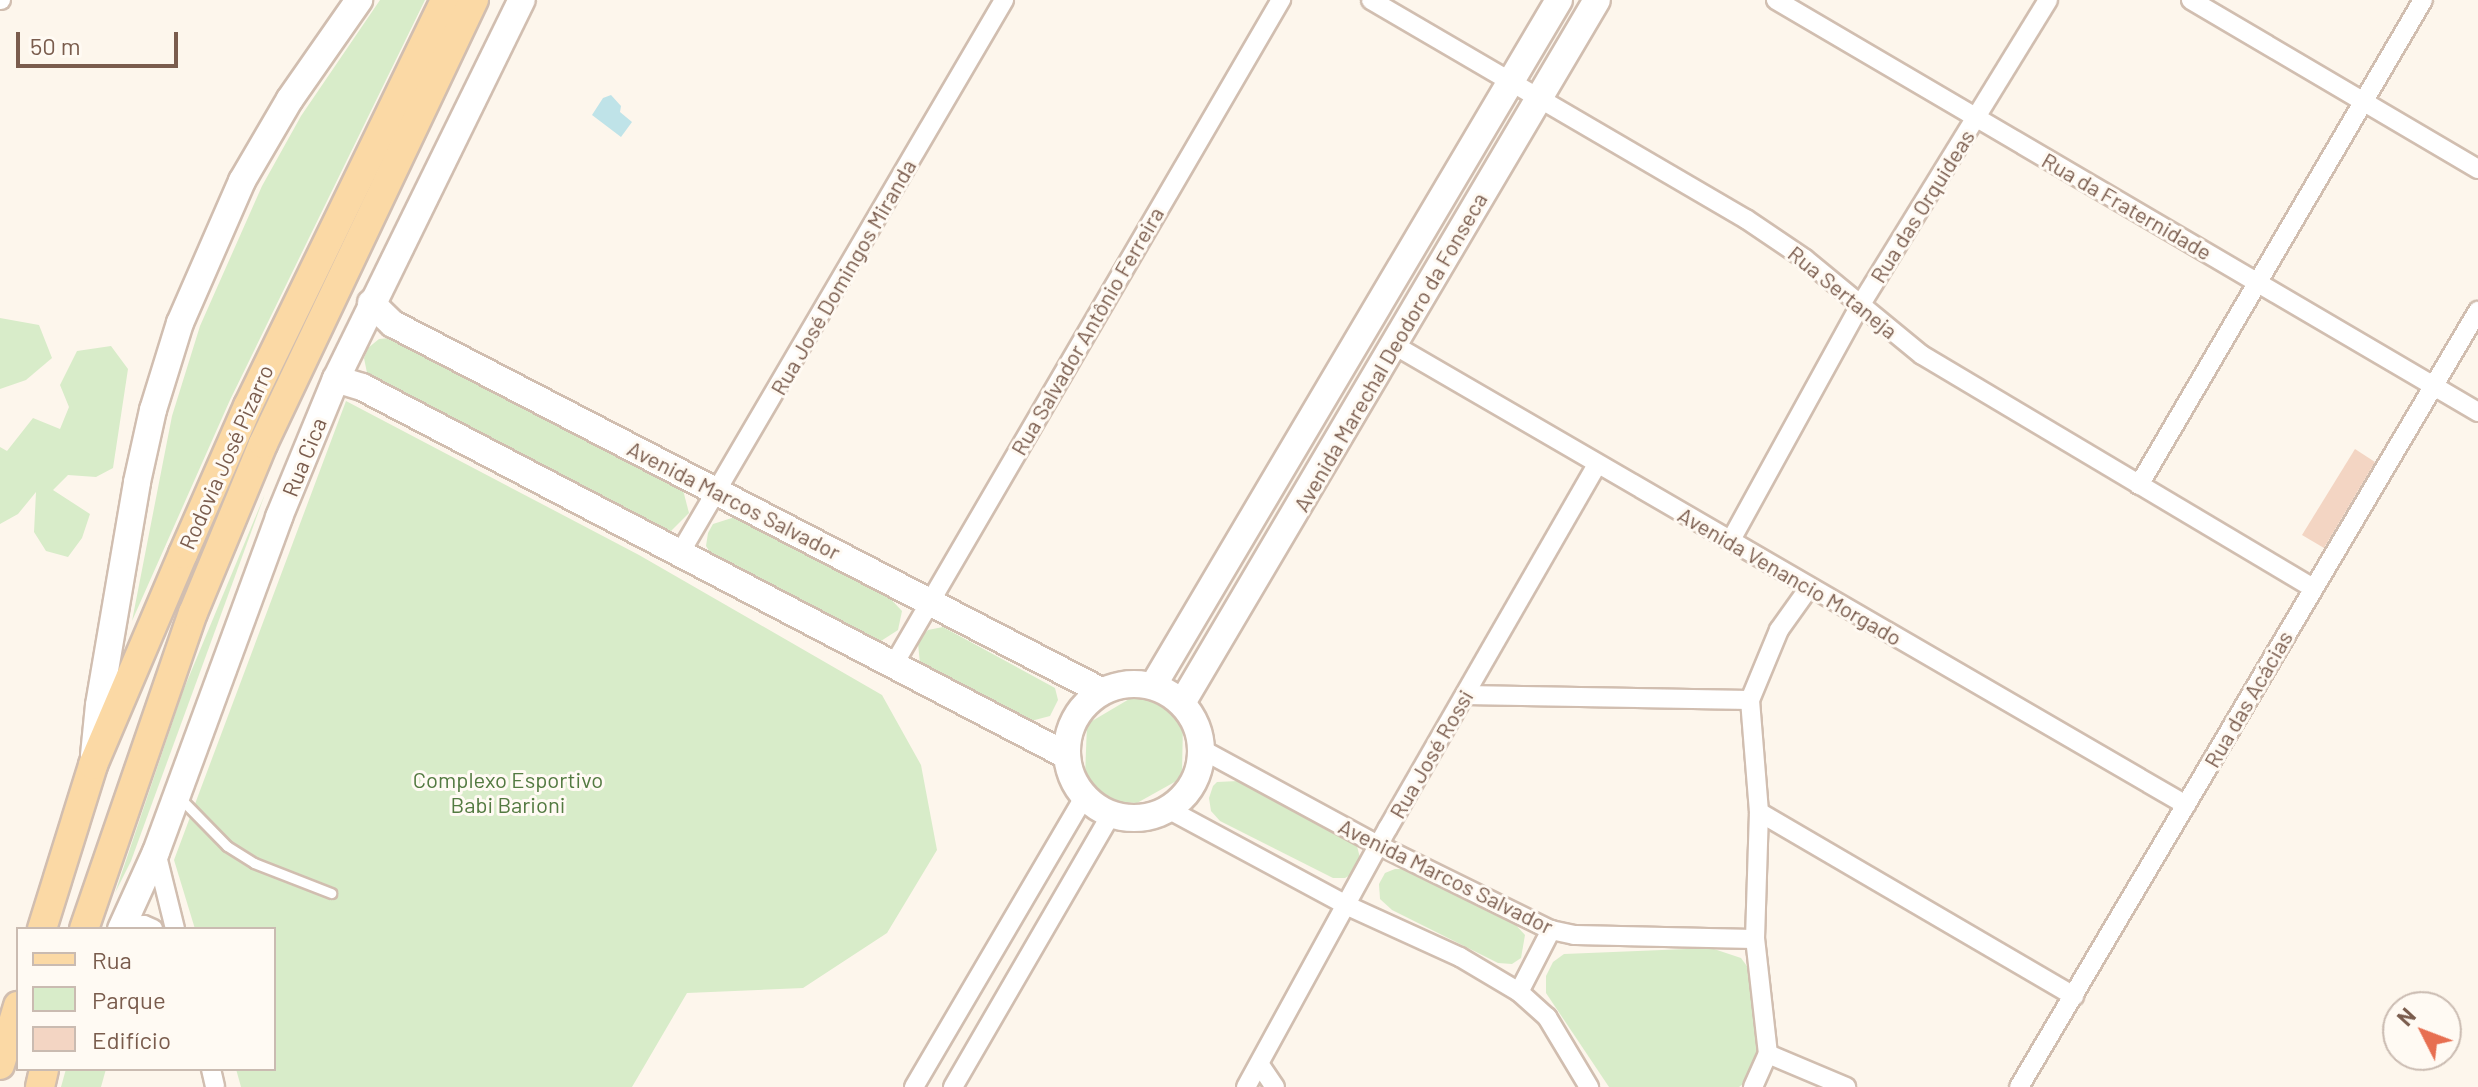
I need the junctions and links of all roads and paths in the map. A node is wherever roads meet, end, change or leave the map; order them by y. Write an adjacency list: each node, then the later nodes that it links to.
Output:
1 (359, 0): 43 (street)
2 (445, 0): 43 (main road, Rodovia José Pizarro)
3 (474, 0): 55 (main road, Rodovia José Pizarro)
4 (522, 0): 20 (street, Rua Cica)
5 (1004, 0): 29 (street, Rua José Domingos Miranda)
6 (1281, 0): 34 (street, Rua Salvador Antônio Ferreira)
7 (1371, 0): 14 (street, Rua Sertaneja)
8 (1559, 0): 14 (street, Avenida Marechal Deodoro da Fonseca)
9 (1597, 0): 15 (street, Avenida Marechal Deodoro da Fonseca)
10 (1776, 0): 17 (street, Rua da Fraternidade)
11 (2048, 0): 17 (street, Rua das Orquideas)
12 (2191, 0): 16 (street)
13 (2423, 0): 16 (street)
14 (1511, 83): 15 (street, Rua Sertaneja); 36 (street, Avenida Marechal Deodoro da Fonseca)
15 (1539, 101): 21 (street, Rua Sertaneja); 23 (street, Avenida Marechal Deodoro da Fonseca)
16 (2362, 102): 18 (street); 19 (street)
17 (1975, 119): 19 (street, Rua da Fraternidade); 21 (street, Rua das Orquideas)
18 (2478, 169)
19 (2258, 281): 25 (street, Rua da Fraternidade); 28 (street)
20 (371, 303): 24 (street, Rua Cica); 29 (street, Avenida Marcos Salvador)
21 (1861, 304): 28 (street, Rua Sertaneja); 30 (street, Rua das Orquideas)
22 (2478, 311): 25 (street, Rua das Acácias)
23 (1394, 345): 27 (street, Avenida Venancio Morgado); 40 (street, Avenida Marechal Deodoro da Fonseca)
24 (336, 379): 31 (street); 44 (street, Rua Cica)
25 (2434, 386): 26 (street, Rua da Fraternidade); 33 (street, Rua das Acácias)
26 (2478, 412)
27 (1597, 465): 30 (street, Avenida Venancio Morgado); 38 (street, Rua José Rossi)
28 (2139, 485): 33 (street, Rua Sertaneja)
29 (717, 492): 31 (street, Rua José Domingos Miranda); 34 (street, Avenida Marcos Salvador)
30 (1731, 540): 32 (street, Avenida Venancio Morgado)
31 (680, 553): 35 (street)
32 (1809, 588): 39 (street); 46 (street, Avenida Venancio Morgado)
33 (2313, 588): 46 (street, Rua das Acácias)
34 (928, 601): 35 (street, Rua Salvador Antônio Ferreira); 37 (street, Avenida Marcos Salvador)
35 (894, 664): 42 (street)
36 (1153, 686): 37 (street); 40 (street)
37 (1101, 691): 42 (street)
38 (1465, 695): 39 (street); 50 (street, Rua José Rossi)
39 (1750, 700): 48 (street)
40 (1182, 703): 41 (street)
41 (1201, 749): 47 (street); 50 (street, Avenida Marcos Salvador)
42 (1066, 755): 45 (street)
43 (93, 765): 54 (main road, Rodovia José Pizarro)
44 (178, 796): 51 (street, Rua Cica); 52 (lane)
45 (1084, 797): 49 (street); 66 (street)
46 (2186, 805): 61 (street, Rua das Acácias)
47 (1168, 809): 49 (street); 53 (street)
48 (1759, 812): 59 (street); 61 (street)
49 (1111, 814): 67 (street)
50 (1378, 845): 53 (street, Rua José Rossi); 58 (street, Avenida Marcos Salvador)
51 (156, 852): 56 (street, Rua Cica); 57 (street)
52 (331, 893)
53 (1348, 906): 60 (street); 65 (street, Rua José Rossi)
54 (43, 927)
55 (85, 927)
56 (124, 927)
57 (175, 927)
58 (1551, 930): 59 (street, Avenida Marcos Salvador); 60 (street)
59 (1755, 939): 63 (street)
60 (1519, 992): 70 (street)
61 (2074, 996): 73 (street, Rua das Acácias)
62 (16, 1013): 64 (main road)
63 (1768, 1054): 71 (street); 72 (street)
64 (0, 1065)
65 (1260, 1065): 68 (street, Rua José Rossi); 69 (street)
66 (914, 1087)
67 (953, 1087)
68 (1246, 1087)
69 (1275, 1087)
70 (1589, 1087)
71 (1753, 1087)
72 (1846, 1087)
73 (2019, 1087)

